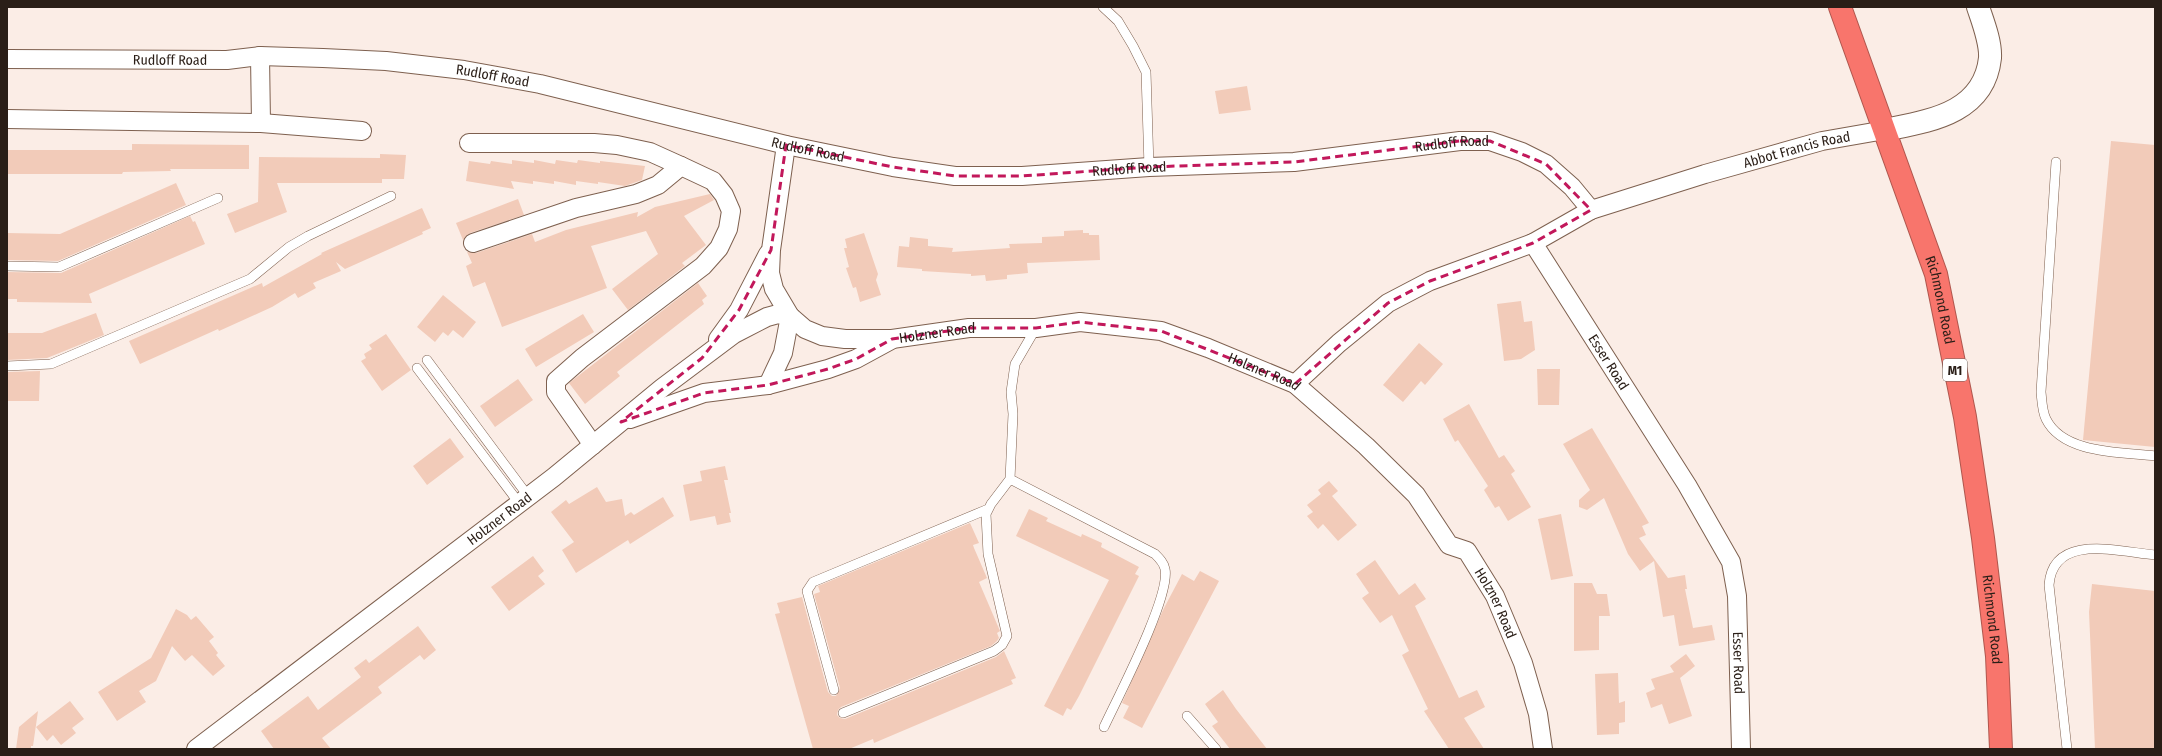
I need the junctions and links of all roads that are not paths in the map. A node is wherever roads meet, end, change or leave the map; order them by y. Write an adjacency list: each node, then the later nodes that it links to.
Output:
1 (1103, 7): 14 (lane)
2 (1840, 7): 8 (highway, Richmond Road / M1)
3 (1978, 7): 8 (street, Abbot Francis Road)
4 (260, 56): 5 (street, Rudloff Road); 7 (street); 11 (street, Rudloff Road)
5 (7, 59)
6 (7, 119): 7 (street)
7 (262, 123): 9 (street)
8 (1885, 130): 17 (street, Abbot Francis Road); 46 (highway, Richmond Road / M1)
9 (362, 131)
10 (469, 143): 13 (street)
11 (786, 145): 14 (street, Rudloff Road); 20 (street, Holzner Road)
12 (2056, 162): 33 (lane)
13 (681, 166): 18 (street); 32 (street)
14 (1148, 167): 17 (street, Rudloff Road)
15 (391, 196): 27 (lane)
16 (218, 198): 21 (lane)
17 (1591, 210): 19 (street, Abbot Francis Road)
18 (474, 243)
19 (1533, 243): 29 (street); 45 (street, Esser Road)
20 (771, 250): 22 (street, Holzner Road); 25 (street)
21 (7, 266)
22 (790, 316): 24 (street, Holzner Road); 25 (street); 30 (street)
23 (1036, 328): 24 (street, Holzner Road); 29 (street, Holzner Road); 34 (lane)
24 (892, 340): 30 (street, Holzner Road)
25 (702, 358): 31 (street)
26 (427, 360): 35 (lane)
27 (7, 366)
28 (417, 368): 35 (lane)
29 (1295, 384): 44 (street, Holzner Road)
30 (768, 385): 31 (street, Holzner Road)
31 (621, 422): 32 (street, Holzner Road)
32 (593, 445): 35 (street, Holzner Road)
33 (2155, 456)
34 (1010, 480): 36 (lane); 41 (lane)
35 (523, 499): 42 (street, Holzner Road)
36 (988, 509): 38 (lane); 39 (lane)
37 (2155, 555): 47 (lane)
38 (834, 690)
39 (843, 713)
40 (1187, 716): 43 (lane)
41 (1104, 727)
42 (196, 749)
43 (1216, 749)
44 (1543, 749)
45 (1741, 749)
46 (2001, 749)
47 (2067, 749)

